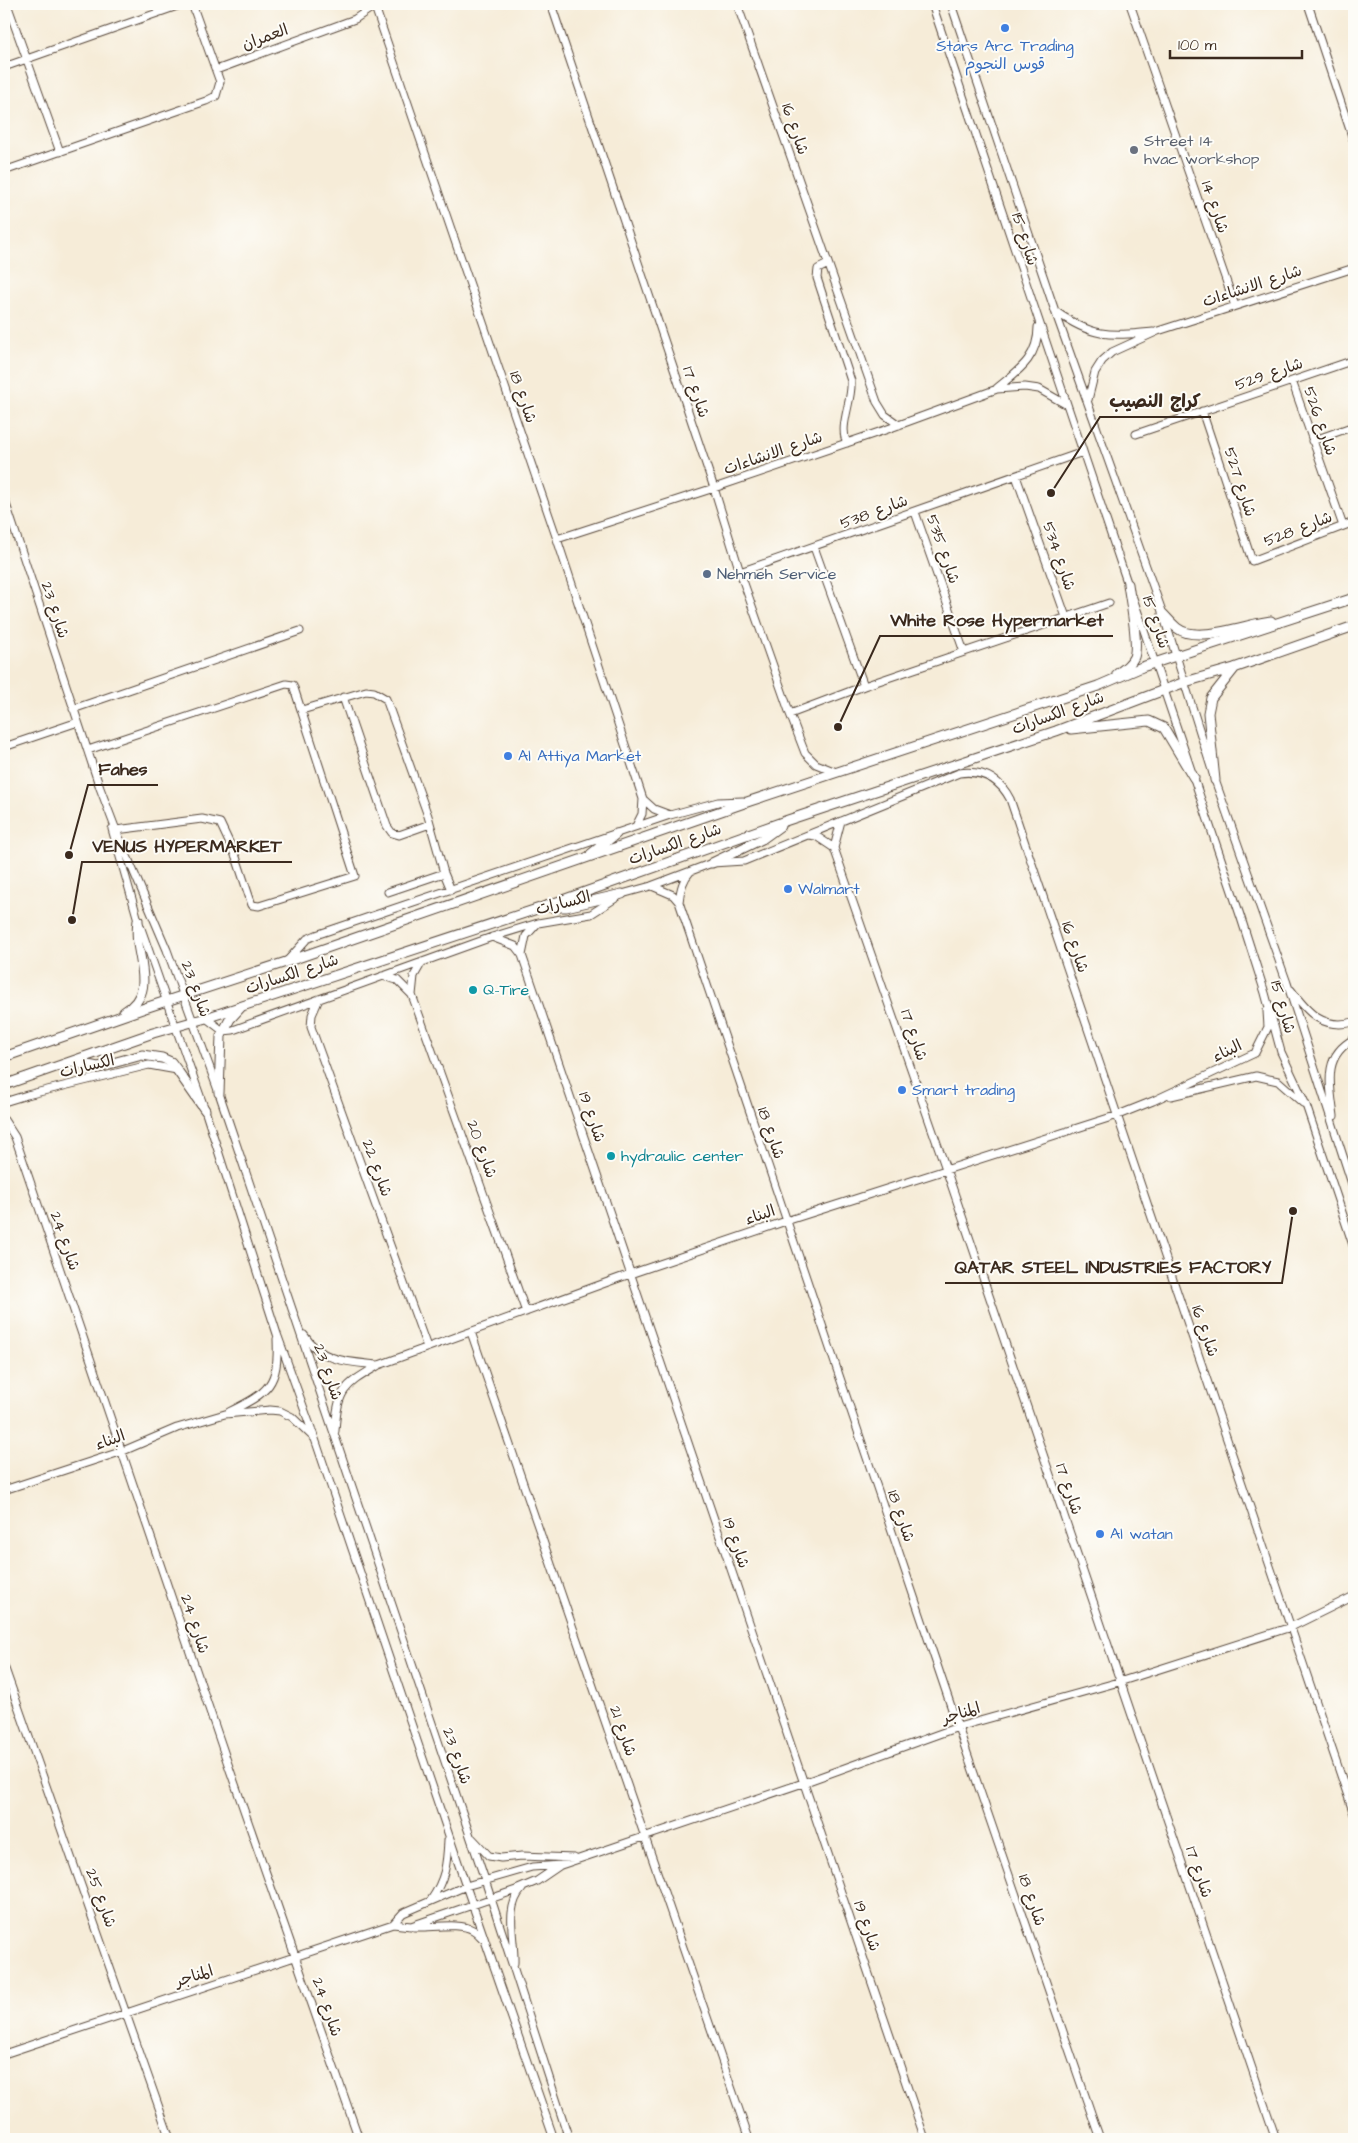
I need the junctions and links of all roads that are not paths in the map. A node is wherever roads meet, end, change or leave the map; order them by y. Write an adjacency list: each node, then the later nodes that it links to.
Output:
1 (7, 4): 11 (street)
2 (183, 4): 11 (street)
3 (192, 4): 13 (street)
4 (375, 4): 13 (street, العمران); 41 (street, شارع 18)
5 (551, 4): 36 (street, شارع 17)
6 (737, 4): 17 (street, شارع 16)
7 (932, 4): 21 (street, شارع 15)
8 (952, 4): 20 (street, شارع 15)
9 (1130, 4): 19 (street, شارع 14)
10 (1308, 4): 14 (street)
11 (27, 59): 12 (street); 15 (street)
12 (4, 67)
13 (216, 70): 15 (street)
14 (1354, 142)
15 (60, 152): 16 (street)
16 (4, 171)
17 (828, 264): 29 (street, شارع 16); 33 (street)
18 (1354, 268): 19 (street, شارع الانشاءات)
19 (1236, 306): 22 (street, شارع الانشاءات)
20 (1055, 312): 22 (street, شارع الانشاءات); 26 (street, شارع 15)
21 (1038, 322): 25 (street, شارع الانشاءات); 27 (street, شارع 15)
22 (1158, 331): 26 (street, شارع الانشاءات)
23 (1354, 360): 24 (street, شارع 529)
24 (1292, 381): 28 (street, شارع 529); 32 (street, شارع 526)
25 (997, 389): 27 (street, شارع الانشاءات); 29 (street, شارع الانشاءات)
26 (1088, 400): 48 (street, شارع 15)
27 (1067, 404): 34 (street, شارع 15)
28 (1202, 411): 31 (street, شارع 529); 43 (street, شارع 527)
29 (899, 424): 33 (street, شارع الانشاءات)
30 (1354, 426): 32 (street)
31 (1136, 434)
32 (1312, 441): 40 (street, شارع 526)
33 (847, 443): 36 (street, شارع الانشاءات)
34 (1083, 452): 35 (street); 45 (street, شارع 15)
35 (1016, 476): 38 (street, شارع 538); 49 (street, شارع 534)
36 (714, 488): 41 (street, شارع الانشاءات); 44 (street, شارع 17)
37 (4, 498): 62 (street, شارع 23)
38 (915, 512): 42 (street, شارع 538); 53 (street, شارع 535)
39 (1354, 522): 40 (street, شارع 528)
40 (1342, 526): 43 (street, شارع 528)
41 (557, 539): 74 (street, شارع 18)
42 (814, 548): 44 (street, شارع 538); 58 (street)
43 (1252, 561)
44 (740, 572): 64 (street, شارع 17)
45 (1128, 584): 55 (street, شارع 15); 59 (street)
46 (1354, 598): 50 (street, شارع الكسارات)
47 (1109, 603): 49 (street)
48 (1163, 614): 50 (street); 54 (street, شارع 15)
49 (1066, 617): 53 (street)
50 (1293, 618): 54 (street, شارع الكسارات)
51 (1354, 626): 56 (street, شارع الكسارات)
52 (300, 631): 62 (street)
53 (964, 652): 58 (street)
54 (1177, 655): 55 (street, شارع الكسارات); 57 (street, شارع 15)
55 (1155, 663): 59 (street, شارع الكسارات); 60 (street, شارع 15)
56 (1234, 668): 57 (street, شارع الكسارات); 72 (street)
57 (1185, 682): 60 (street, شارع الكسارات); 72 (street, شارع 15)
58 (864, 686): 64 (street)
59 (1098, 686): 69 (street, شارع الكسارات)
60 (1163, 690): 66 (street, شارع الكسارات); 71 (street, شارع 15)
61 (343, 697): 63 (street); 79 (street); 79 (street)
62 (73, 709): 65 (street, شارع 23)
63 (302, 710): 68 (street); 81 (street)
64 (790, 714): 69 (street, شارع 17)
65 (78, 722): 67 (street); 68 (street, شارع 23)
66 (1056, 731): 71 (street); 77 (street, شارع الكسارات)
67 (4, 747)
68 (88, 750): 73 (street, شارع 23)
69 (836, 772): 75 (street, شارع الكسارات)
70 (991, 777): 78 (street, الكسارات); 125 (street, شارع 16)
71 (1194, 778): 103 (street, شارع 15)
72 (1215, 780): 102 (street, شارع 15)
73 (100, 788): 81 (street, شارع 23); 95 (street, شارع 23)
74 (643, 799): 76 (street); 80 (street)
75 (750, 801): 76 (street); 85 (street, شارع الكسارات)
76 (670, 815): 80 (street)
77 (788, 820): 86 (street); 94 (street, شارع الكسارات)
78 (841, 820): 83 (street, الكسارات); 84 (street)
79 (430, 824): 88 (street)
80 (636, 826): 82 (street)
81 (116, 830): 105 (street, شارع 23)
82 (616, 834): 85 (street); 90 (street)
83 (807, 834): 84 (street); 86 (street, الكسارات)
84 (834, 848): 128 (street, شارع 17)
85 (586, 858): 100 (street, شارع الكسارات)
86 (712, 863): 87 (street, الكسارات)
87 (693, 870): 89 (street, الكسارات); 93 (street)
88 (444, 872): 90 (street); 91 (street)
89 (651, 886): 92 (street, الكسارات); 93 (street)
90 (451, 890): 100 (street)
91 (388, 892)
92 (622, 894): 94 (street); 96 (street, الكسارات)
93 (679, 902): 130 (street, شارع 18)
94 (543, 907): 108 (street, شارع الكسارات)
95 (138, 920): 107 (street, شارع 23); 110 (street)
96 (538, 923): 97 (street, الكسارات); 98 (street)
97 (492, 937): 98 (street); 99 (street, الكسارات)
98 (522, 955): 132 (street, شارع 19)
99 (422, 961): 101 (street, الكسارات); 104 (street)
100 (286, 962): 105 (street, شارع الكسارات)
101 (380, 976): 104 (street, شارع 20); 106 (street, الكسارات)
102 (1287, 983): 112 (street); 127 (street, شارع 15)
103 (1265, 993): 121 (street, البناء); 123 (street, شارع 15)
104 (412, 995): 133 (street, شارع 20)
105 (185, 996): 107 (street, شارع الكسارات); 111 (street, شارع 23)
106 (320, 999): 114 (street, الكسارات); 137 (street, شارع 22)
107 (167, 1002): 110 (street, شارع الكسارات); 113 (street, شارع 23)
108 (242, 1006): 109 (street, شارع الكسارات); 114 (street)
109 (206, 1018): 111 (street, شارع الكسارات); 114 (street)
110 (111, 1020): 116 (street, شارع الكسارات)
111 (194, 1021): 113 (street, شارع الكسارات); 120 (street, شارع 23)
112 (1354, 1022)
113 (175, 1026): 117 (street, شارع الكسارات); 124 (street, شارع 23)
114 (223, 1031): 120 (street)
115 (1354, 1039): 127 (street)
116 (4, 1057)
117 (71, 1062): 118 (street); 119 (street, شارع الكسارات)
118 (177, 1070): 122 (street, الكسارات); 124 (street)
119 (4, 1085)
120 (220, 1093): 134 (street, شارع 23)
121 (1154, 1101): 123 (street, البناء); 125 (street, البناء)
122 (4, 1102)
123 (1306, 1105): 131 (street, شارع 15)
124 (204, 1110): 136 (street, شارع 23)
125 (1118, 1115): 128 (street, البناء); 145 (street, شارع 16)
126 (4, 1120): 142 (street, شارع 24)
127 (1335, 1132): 129 (street, شارع 15)
128 (946, 1169): 130 (street, البناء); 147 (street, شارع 17)
129 (1354, 1190)
130 (786, 1221): 132 (street, البناء); 148 (street, شارع 18)
131 (1354, 1248)
132 (630, 1274): 133 (street, البناء); 149 (street, شارع 19)
133 (526, 1312): 135 (street, البناء)
134 (298, 1327): 138 (street, البناء); 140 (street, شارع 23)
135 (470, 1332): 137 (street, البناء); 153 (street, شارع 21)
136 (277, 1334): 139 (street, البناء); 141 (street, شارع 23)
137 (427, 1347): 138 (street, البناء)
138 (378, 1365): 140 (street, البناء)
139 (225, 1414): 141 (street, البناء); 142 (street, البناء)
140 (334, 1433): 151 (street, شارع 23)
141 (315, 1439): 152 (street, شارع 23)
142 (123, 1451): 143 (street, البناء); 165 (street, شارع 24)
143 (4, 1490)
144 (1353, 1597): 145 (street, المناجر)
145 (1291, 1628): 147 (street, المناجر); 150 (street, شارع 16)
146 (4, 1666): 167 (street, شارع 25)
147 (1120, 1682): 148 (street, المناجر); 176 (street, شارع 17)
148 (958, 1727): 149 (street, المناجر); 175 (street, شارع 18)
149 (804, 1783): 153 (street, المناجر); 174 (street, شارع 19)
150 (1354, 1814)
151 (469, 1834): 154 (street, المناجر); 156 (street, شارع 23)
152 (448, 1835): 157 (street, شارع 23); 160 (street, شارع 23)
153 (645, 1836): 154 (street, المناجر); 173 (street, شارع 21)
154 (581, 1858): 155 (street, المناجر)
155 (561, 1865): 156 (street, المناجر); 158 (street, المناجر)
156 (485, 1880): 157 (street, المناجر); 159 (street, شارع 23)
157 (466, 1886): 160 (street, المناجر); 161 (street, شارع 23)
158 (525, 1887): 159 (street, المناجر); 166 (street, شارع 23)
159 (491, 1899): 161 (street, المناجر); 166 (street, شارع 23)
160 (431, 1900): 162 (street, المناجر)
161 (472, 1905): 163 (street, المناجر); 164 (street, شارع 23)
162 (394, 1924): 163 (street, المناجر); 165 (street, المناجر)
163 (412, 1926): 164 (street, المناجر)
164 (484, 1939): 171 (street, شارع 23)
165 (295, 1957): 167 (street, المناجر); 170 (street, شارع 24)
166 (514, 1970): 172 (street, شارع 23)
167 (127, 2013): 168 (street, المناجر); 169 (street, شارع 25)
168 (4, 2054)
169 (170, 2139)
170 (359, 2139)
171 (554, 2139)
172 (570, 2139)
173 (749, 2139)
174 (925, 2139)
175 (1100, 2139)
176 (1276, 2139)

